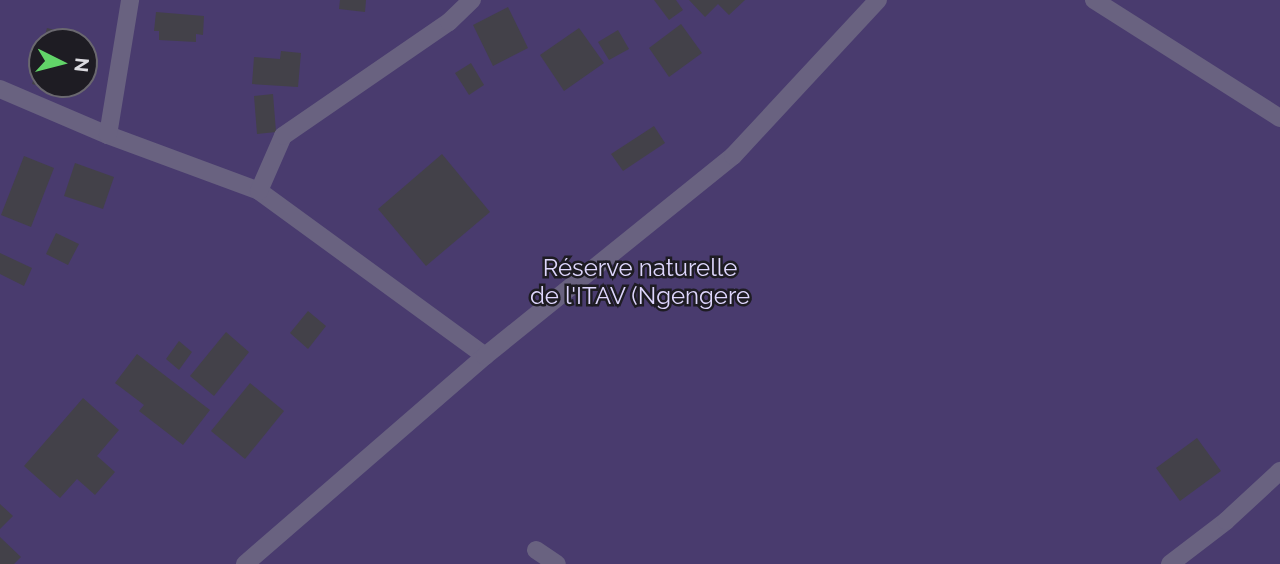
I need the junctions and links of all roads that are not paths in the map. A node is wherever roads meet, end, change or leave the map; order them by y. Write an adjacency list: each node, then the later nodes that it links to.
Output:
1 (130, 0): 7 (street)
2 (472, 0): 8 (street)
3 (878, 0): 9 (street)
4 (1094, 0): 6 (street)
5 (0, 89): 7 (street)
6 (1280, 118)
7 (108, 135): 8 (street)
8 (259, 191): 9 (street)
9 (485, 356): 12 (street)
10 (1280, 471): 14 (street)
11 (536, 550): 13 (street)
12 (251, 561)
13 (557, 564)
14 (1170, 564)

